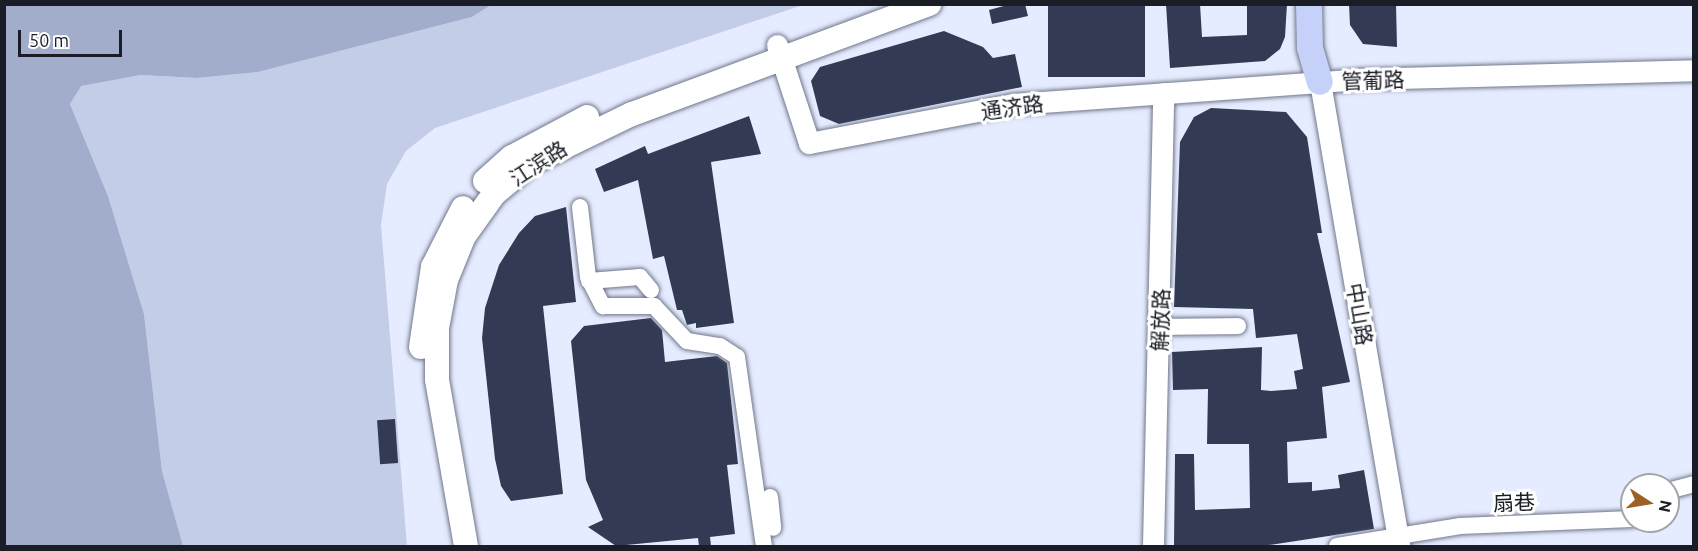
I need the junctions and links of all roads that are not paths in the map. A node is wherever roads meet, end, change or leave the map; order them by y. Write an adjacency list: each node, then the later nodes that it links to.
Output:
1 (890, 4): 5 (main road, 江滨路)
2 (929, 4): 5 (main road, 江滨路)
3 (1309, 4): 8 (main road, 中山路)
4 (1325, 4): 8 (main road, 中山路)
5 (779, 52): 9 (street, 通济路); 18 (main road, 江滨路); 19 (main road, 江滨路)
6 (1694, 58): 8 (street, 管葡路)
7 (1694, 70): 8 (street, 管葡路)
8 (1320, 82): 9 (street, 通济路); 17 (street, 中山路)
9 (1163, 93): 14 (street, 解放路)
10 (580, 207): 11 (street)
11 (589, 281): 12 (street); 20 (street)
12 (651, 290)
13 (1238, 326): 14 (street)
14 (1160, 327): 22 (street, 解放路)
15 (770, 497): 21 (street)
16 (1620, 519): 17 (street, 扇巷)
17 (1399, 541): 23 (street, 扇巷)
18 (450, 546)
19 (466, 546)
20 (764, 546)
21 (774, 546)
22 (1153, 546)
23 (1337, 546)

